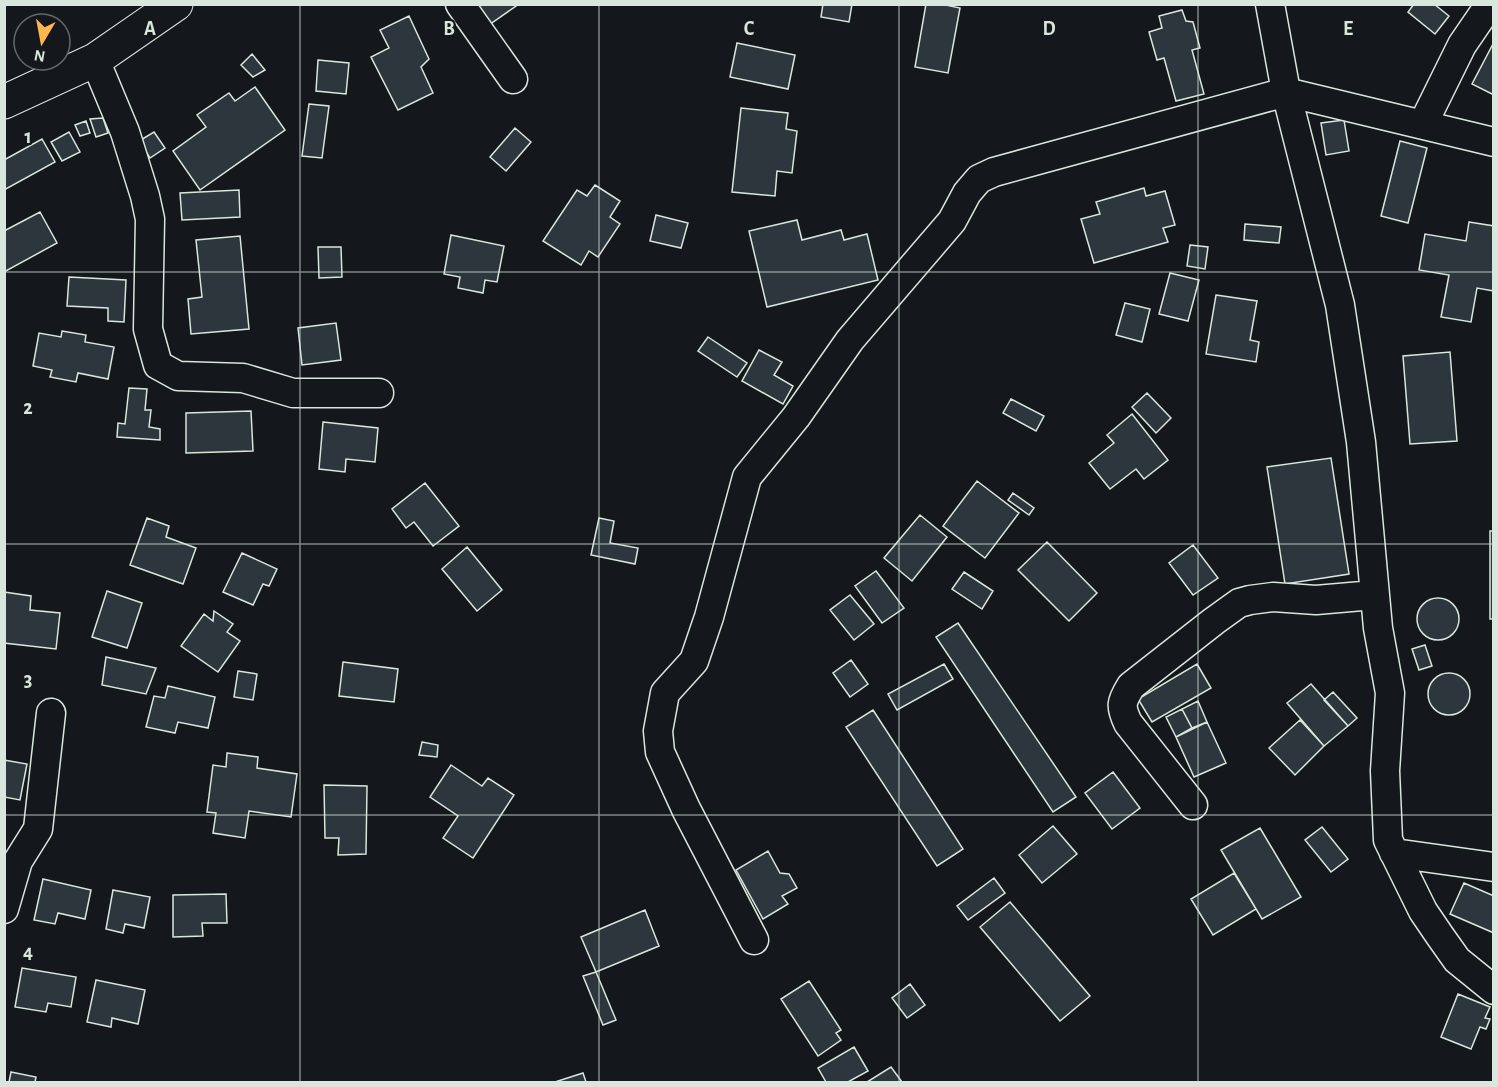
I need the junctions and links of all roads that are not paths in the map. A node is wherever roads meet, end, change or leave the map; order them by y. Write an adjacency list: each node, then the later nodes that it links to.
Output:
1 (176, 4): 5 (highway)
2 (460, 4): 6 (street)
3 (1270, 4): 7 (street)
4 (1490, 4): 9 (street)
5 (95, 60): 8 (highway); 11 (street)
6 (513, 80)
7 (1286, 92): 9 (street); 12 (street); 18 (street)
8 (4, 102)
9 (1423, 124): 10 (street)
10 (1494, 142)
11 (379, 393)
12 (1374, 595): 14 (street); 15 (street)
13 (51, 714): 17 (street)
14 (1193, 805)
15 (1394, 853): 16 (street); 19 (street)
16 (1494, 867)
17 (4, 909)
18 (754, 940)
19 (1494, 990)

